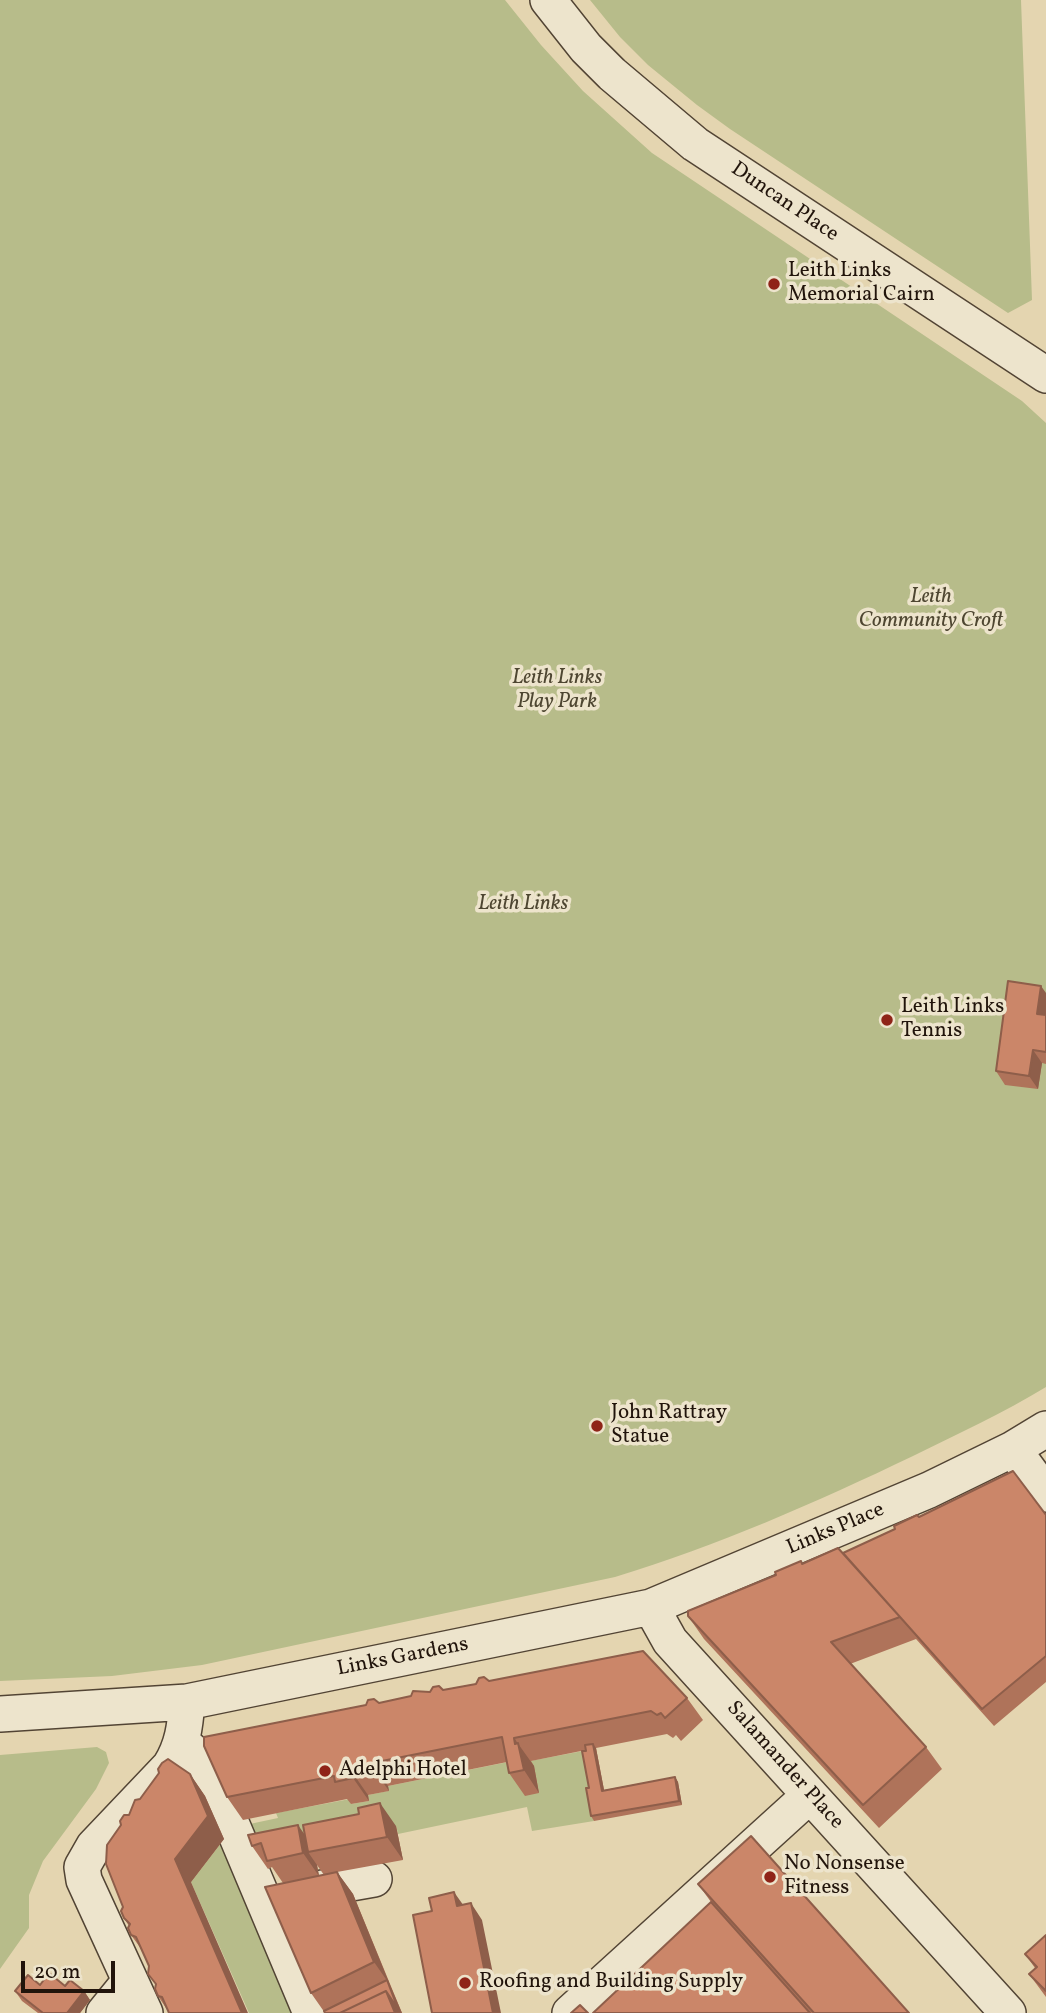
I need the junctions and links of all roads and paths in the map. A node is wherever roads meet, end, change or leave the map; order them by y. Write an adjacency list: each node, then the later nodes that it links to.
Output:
1 (548, 0): 2 (street, Duncan Place)
2 (1046, 375)
3 (1046, 1429): 4 (street, Links Place)
4 (1013, 1449): 5 (street); 6 (street, Links Place)
5 (1046, 1494)
6 (635, 1611): 7 (street, Links Gardens); 10 (street, Salamander Place)
7 (187, 1702): 8 (street, Links Gardens); 9 (street)
8 (0, 1714)
9 (182, 1743): 12 (street); 13 (street)
10 (810, 1795): 17 (street); 18 (street, Salamander Place)
11 (374, 1879): 12 (street)
12 (263, 1899): 16 (street)
13 (130, 1980): 14 (street); 15 (street)
14 (104, 2013)
15 (145, 2013)
16 (311, 2013)
17 (570, 2013)
18 (1008, 2013)

